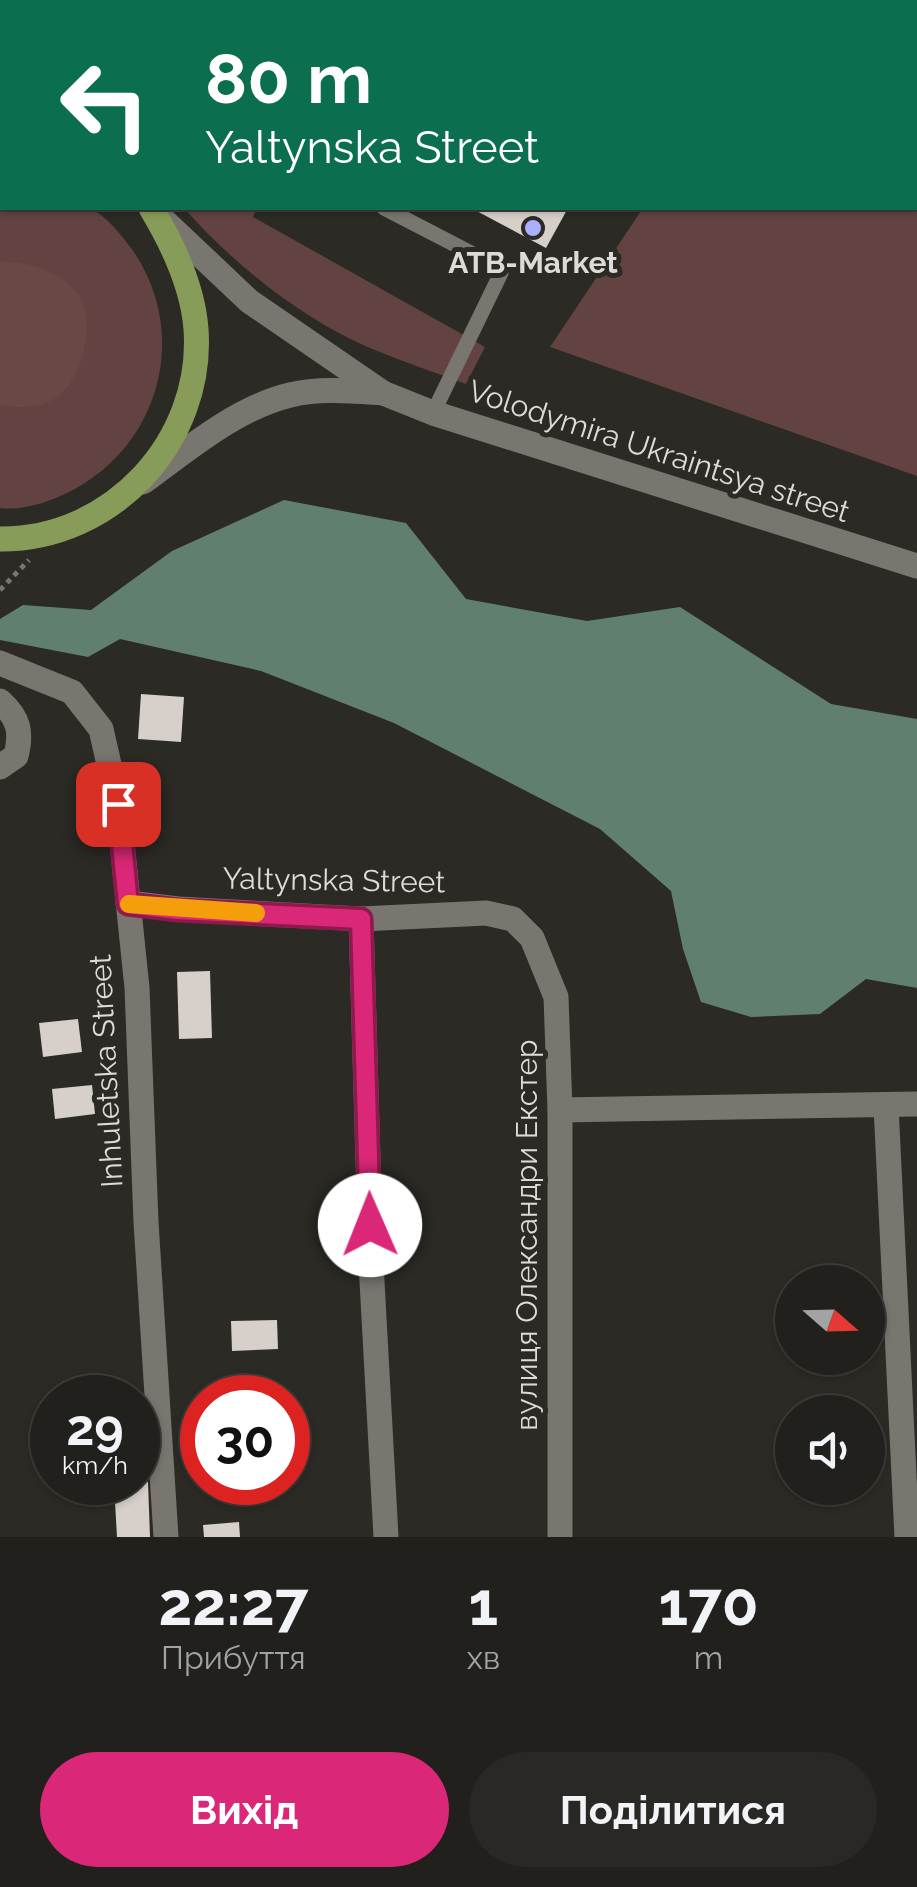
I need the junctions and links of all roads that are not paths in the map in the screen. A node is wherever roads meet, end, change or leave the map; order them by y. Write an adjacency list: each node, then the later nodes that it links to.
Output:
1 (153, 210): 6 (main road, Volodymira Ukraintsya street)
2 (154, 210): 4 (street, Volodymira Ukraintsya street)
3 (388, 210): 5 (lane)
4 (383, 394): 5 (street, Volodymira Ukraintsya street); 6 (street, Volodymira Ukraintsya street)
5 (433, 413): 8 (street, Volodymira Ukraintsya street)
6 (130, 491): 7 (main road)
7 (0, 539)
8 (917, 566)
9 (0, 664): 12 (street, Inhuletska Street)
10 (0, 701): 11 (street)
11 (0, 767)
12 (128, 904): 13 (street, Yaltynska Street); 18 (street, Inhuletska Street)
13 (361, 919): 14 (street, Yaltynska Street); 19 (street)
14 (532, 938): 17 (street, вулиця Олександри Екстер)
15 (917, 1104): 16 (street)
16 (886, 1106): 17 (street); 21 (street)
17 (560, 1110): 20 (street, вулиця Олександри Екстер)
18 (166, 1537)
19 (386, 1537)
20 (560, 1537)
21 (908, 1537)

